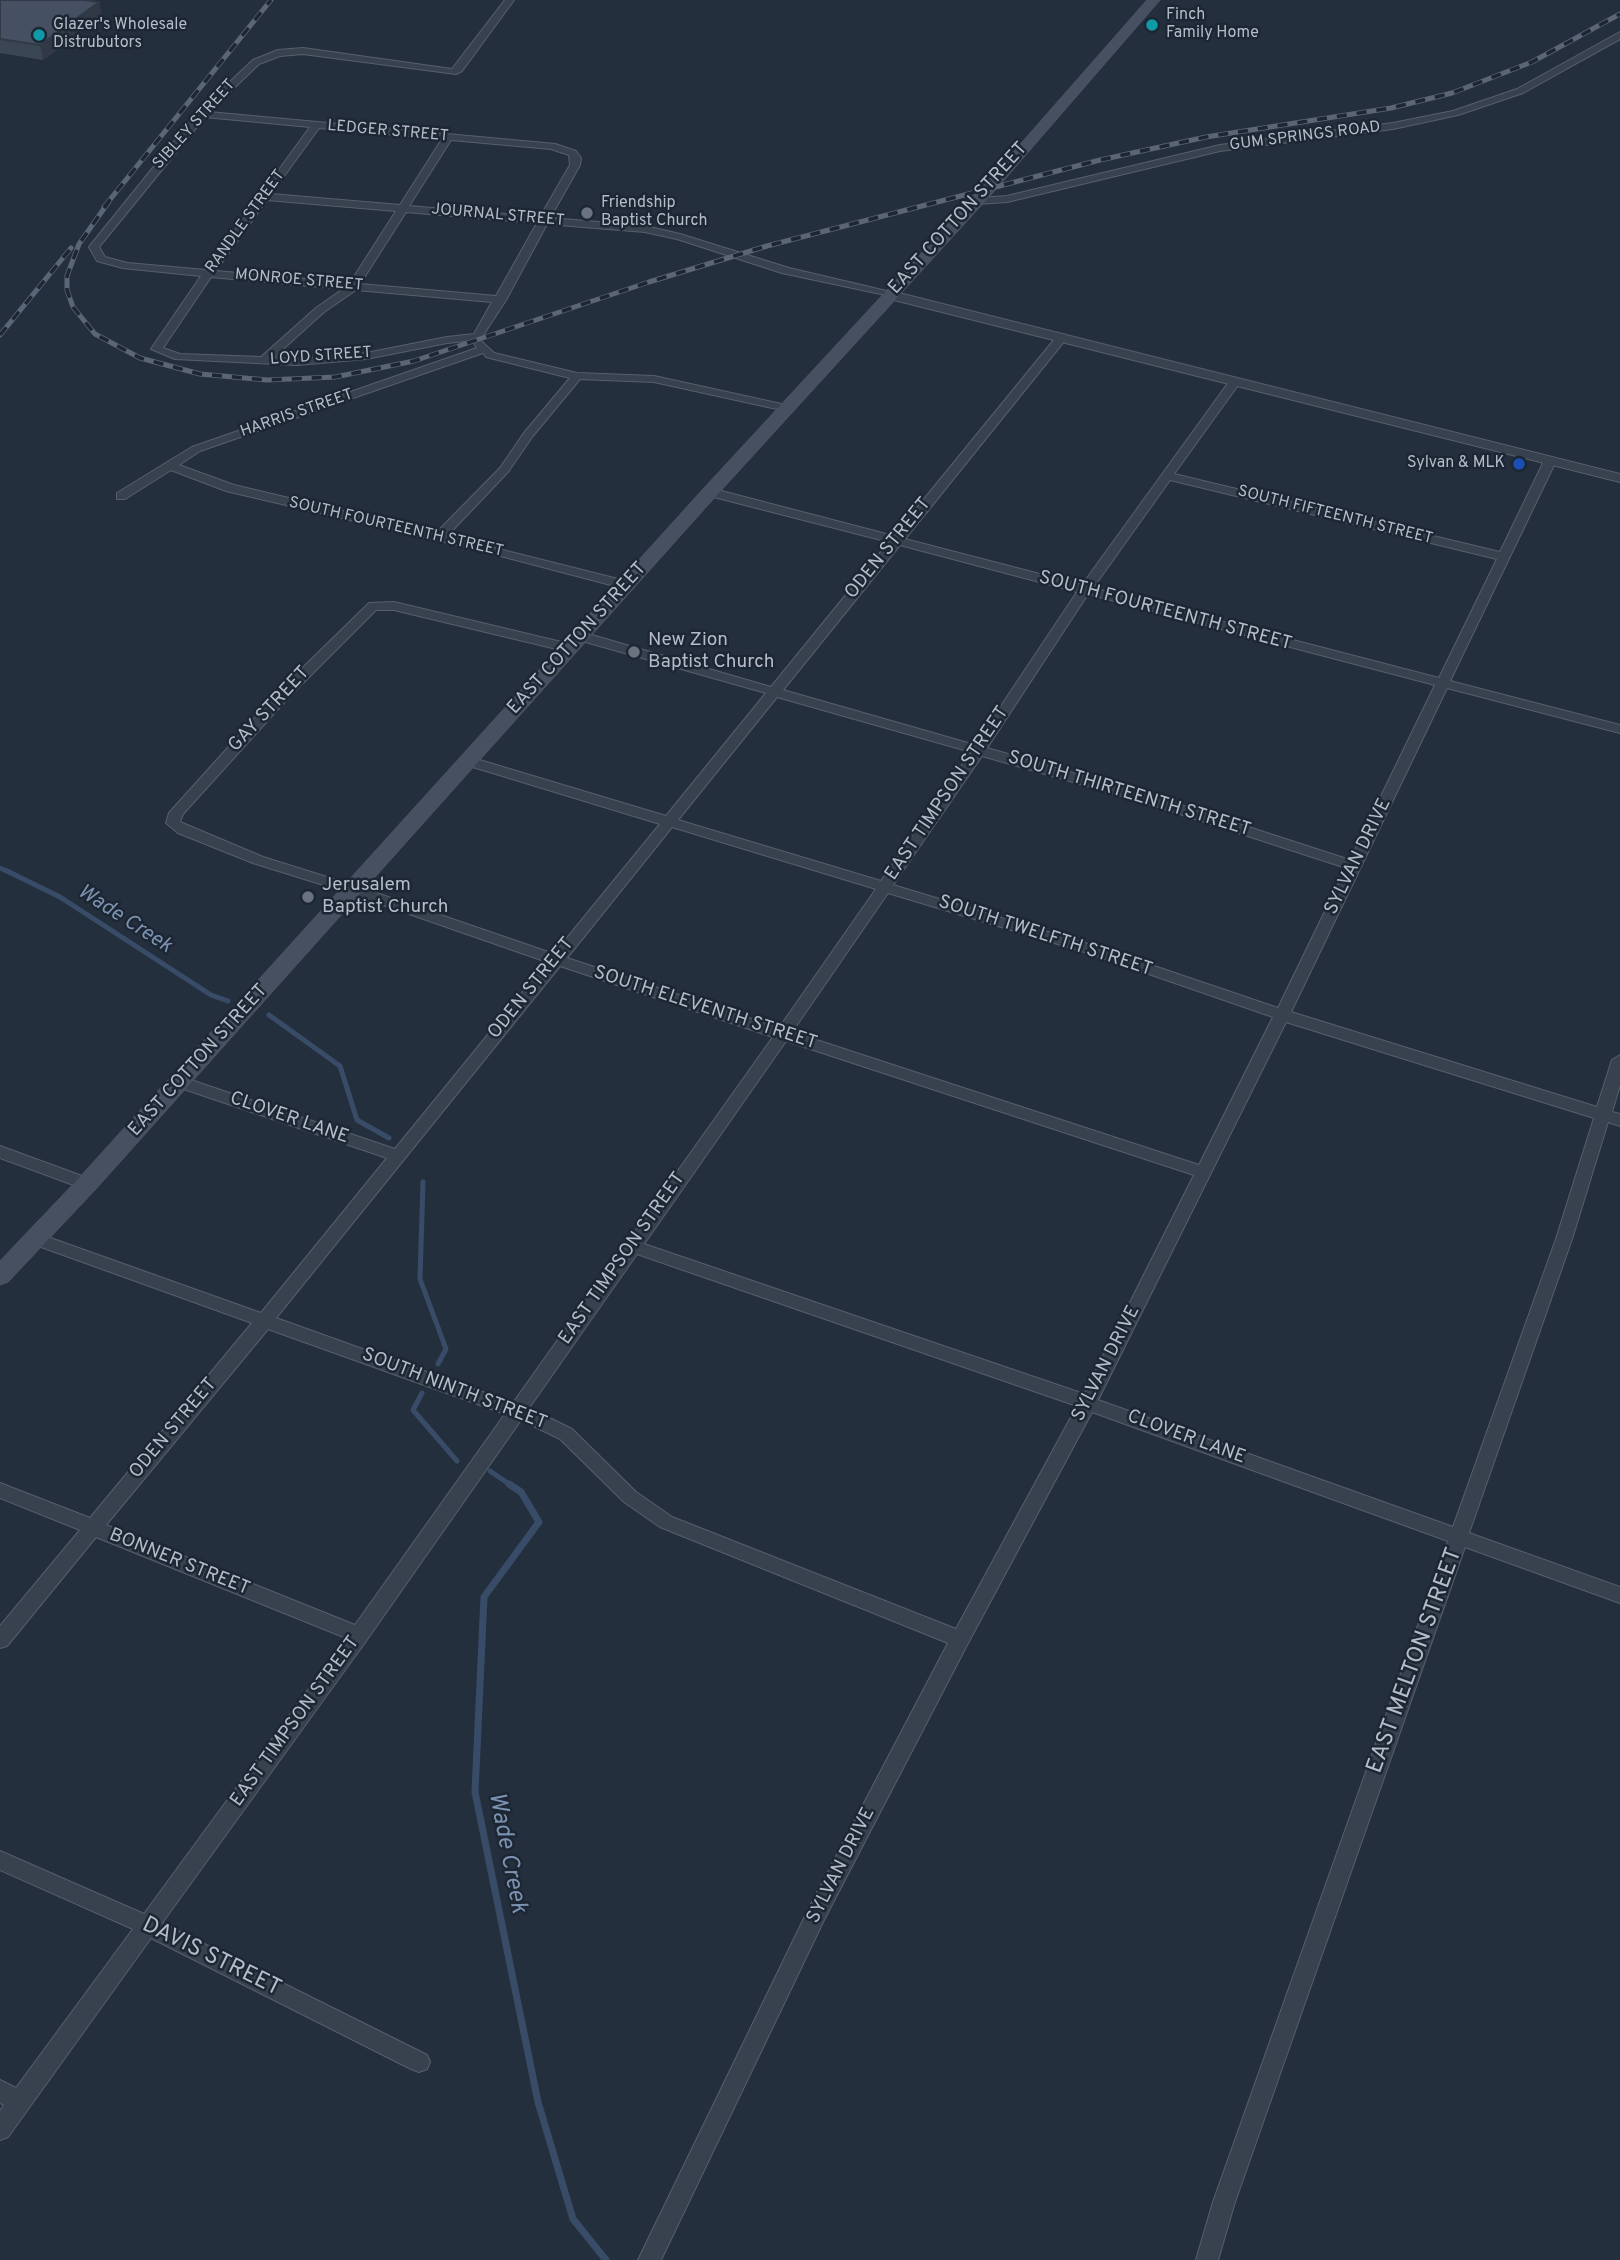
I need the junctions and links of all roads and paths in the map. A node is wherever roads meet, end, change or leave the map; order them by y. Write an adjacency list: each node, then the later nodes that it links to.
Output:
1 (510, 0): 4 (street, SIBLEY STREET)
2 (1154, 0): 8 (main road, EAST COTTON STREET)
3 (1620, 35): 8 (street, GUM SPRINGS ROAD)
4 (201, 114): 5 (street, LEDGER STREET); 11 (street, SIBLEY STREET)
5 (316, 125): 6 (street, LEDGER STREET); 7 (street, RANDLE STREET)
6 (448, 137): 9 (street); 10 (street, LEDGER STREET)
7 (265, 197): 9 (street, JOURNAL STREET); 12 (street, RANDLE STREET)
8 (977, 201): 14 (main road, EAST COTTON STREET)
9 (403, 209): 10 (street, JOURNAL STREET); 13 (street)
10 (544, 220): 14 (street, JOURNAL STREET); 15 (street)
11 (98, 256): 12 (street, MONROE STREET)
12 (209, 273): 13 (street, MONROE STREET); 19 (street, RANDLE STREET)
13 (353, 287): 15 (street, MONROE STREET); 20 (street)
14 (891, 295): 17 (street); 23 (main road, EAST COTTON STREET)
15 (501, 300): 16 (street)
16 (478, 337): 18 (street); 20 (street, LOYD STREET)
17 (1062, 337): 22 (street); 31 (street, ODEN STREET)
18 (482, 350): 21 (street); 25 (street, HARRIS STREET)
19 (162, 353): 20 (street, LOYD STREET)
20 (263, 361)
21 (578, 376): 23 (street); 30 (street)
22 (1235, 381): 24 (street); 26 (street, EAST TIMPSON STREET)
23 (786, 408): 28 (main road, EAST COTTON STREET)
24 (1550, 461): 27 (street); 32 (street, SYLVAN DRIVE)
25 (169, 465): 29 (street, HARRIS STREET); 30 (street, SOUTH FOURTEENTH STREET)
26 (1166, 475): 32 (street, SOUTH FIFTEENTH STREET); 34 (street, EAST TIMPSON STREET)
27 (1620, 478)
28 (710, 492): 31 (street, SOUTH FOURTEENTH STREET); 33 (main road, EAST COTTON STREET)
29 (121, 496)
30 (439, 537): 33 (street, SOUTH FOURTEENTH STREET)
31 (895, 542): 34 (street, SOUTH FOURTEENTH STREET); 38 (street, ODEN STREET)
32 (1504, 557): 37 (street, SYLVAN DRIVE)
33 (626, 585): 36 (main road, EAST COTTON STREET)
34 (1084, 590): 37 (street, SOUTH FOURTEENTH STREET); 40 (street, EAST TIMPSON STREET)
35 (376, 605): 36 (street, SOUTH THIRTEENTH STREET); 43 (street, GAY STREET)
36 (574, 642): 38 (street, SOUTH THIRTEENTH STREET); 41 (main road, EAST COTTON STREET)
37 (1443, 684): 39 (street, SOUTH FOURTEENTH STREET); 44 (street, SYLVAN DRIVE)
38 (772, 693): 40 (street, SOUTH THIRTEENTH STREET); 42 (street, ODEN STREET)
39 (1620, 729)
40 (979, 750): 44 (street, SOUTH THIRTEENTH STREET); 45 (street, EAST TIMPSON STREET)
41 (468, 761): 42 (street, SOUTH TWELFTH STREET); 46 (main road, EAST COTTON STREET)
42 (668, 820): 45 (street, SOUTH TWELFTH STREET); 47 (street, ODEN STREET)
43 (173, 823): 46 (street, SOUTH ELEVENTH STREET)
44 (1354, 866): 48 (street, SYLVAN DRIVE)
45 (885, 886): 48 (street, SOUTH TWELFTH STREET); 49 (street, EAST TIMPSON STREET)
46 (354, 890): 47 (street, SOUTH ELEVENTH STREET); 51 (main road, EAST COTTON STREET)
47 (556, 960): 49 (street, SOUTH ELEVENTH STREET); 55 (street, ODEN STREET)
48 (1282, 1016): 52 (street, SOUTH TWELFTH STREET); 56 (street, SYLVAN DRIVE)
49 (783, 1034): 56 (street, SOUTH ELEVENTH STREET); 59 (street, EAST TIMPSON STREET)
50 (1620, 1060): 52 (street, EAST MELTON STREET)
51 (180, 1082): 55 (street, CLOVER LANE); 57 (main road, EAST COTTON STREET)
52 (1601, 1114): 53 (street, SOUTH TWELFTH STREET); 66 (street, EAST MELTON STREET)
53 (1620, 1120)
54 (0, 1152): 57 (street)
55 (398, 1156): 61 (street, ODEN STREET)
56 (1203, 1172): 62 (street, SYLVAN DRIVE)
57 (87, 1184): 58 (main road, EAST COTTON STREET)
58 (36, 1239): 60 (main road, EAST COTTON STREET); 61 (street, SOUTH NINTH STREET)
59 (631, 1246): 62 (street, CLOVER LANE); 63 (street, EAST TIMPSON STREET)
60 (0, 1276)
61 (265, 1320): 63 (street, SOUTH NINTH STREET); 65 (street, ODEN STREET)
62 (1088, 1403): 66 (street, CLOVER LANE); 69 (street, SYLVAN DRIVE)
63 (515, 1410): 68 (street, EAST TIMPSON STREET); 69 (street, SOUTH NINTH STREET)
64 (0, 1490): 65 (street, BONNER STREET)
65 (92, 1528): 68 (street, BONNER STREET); 70 (street, ODEN STREET)
66 (1460, 1537): 67 (street, CLOVER LANE); 78 (street, EAST MELTON STREET)
67 (1620, 1595)
68 (359, 1635): 72 (street, EAST TIMPSON STREET)
69 (960, 1639): 77 (street, SYLVAN DRIVE)
70 (0, 1640)
71 (0, 1860): 72 (street, DAVIS STREET)
72 (148, 1926): 73 (street, DAVIS STREET); 75 (street, EAST TIMPSON STREET)
73 (419, 2062)
74 (0, 2091): 75 (street)
75 (20, 2102): 76 (street, EAST TIMPSON STREET)
76 (0, 2129)
77 (649, 2260)
78 (1207, 2260)

